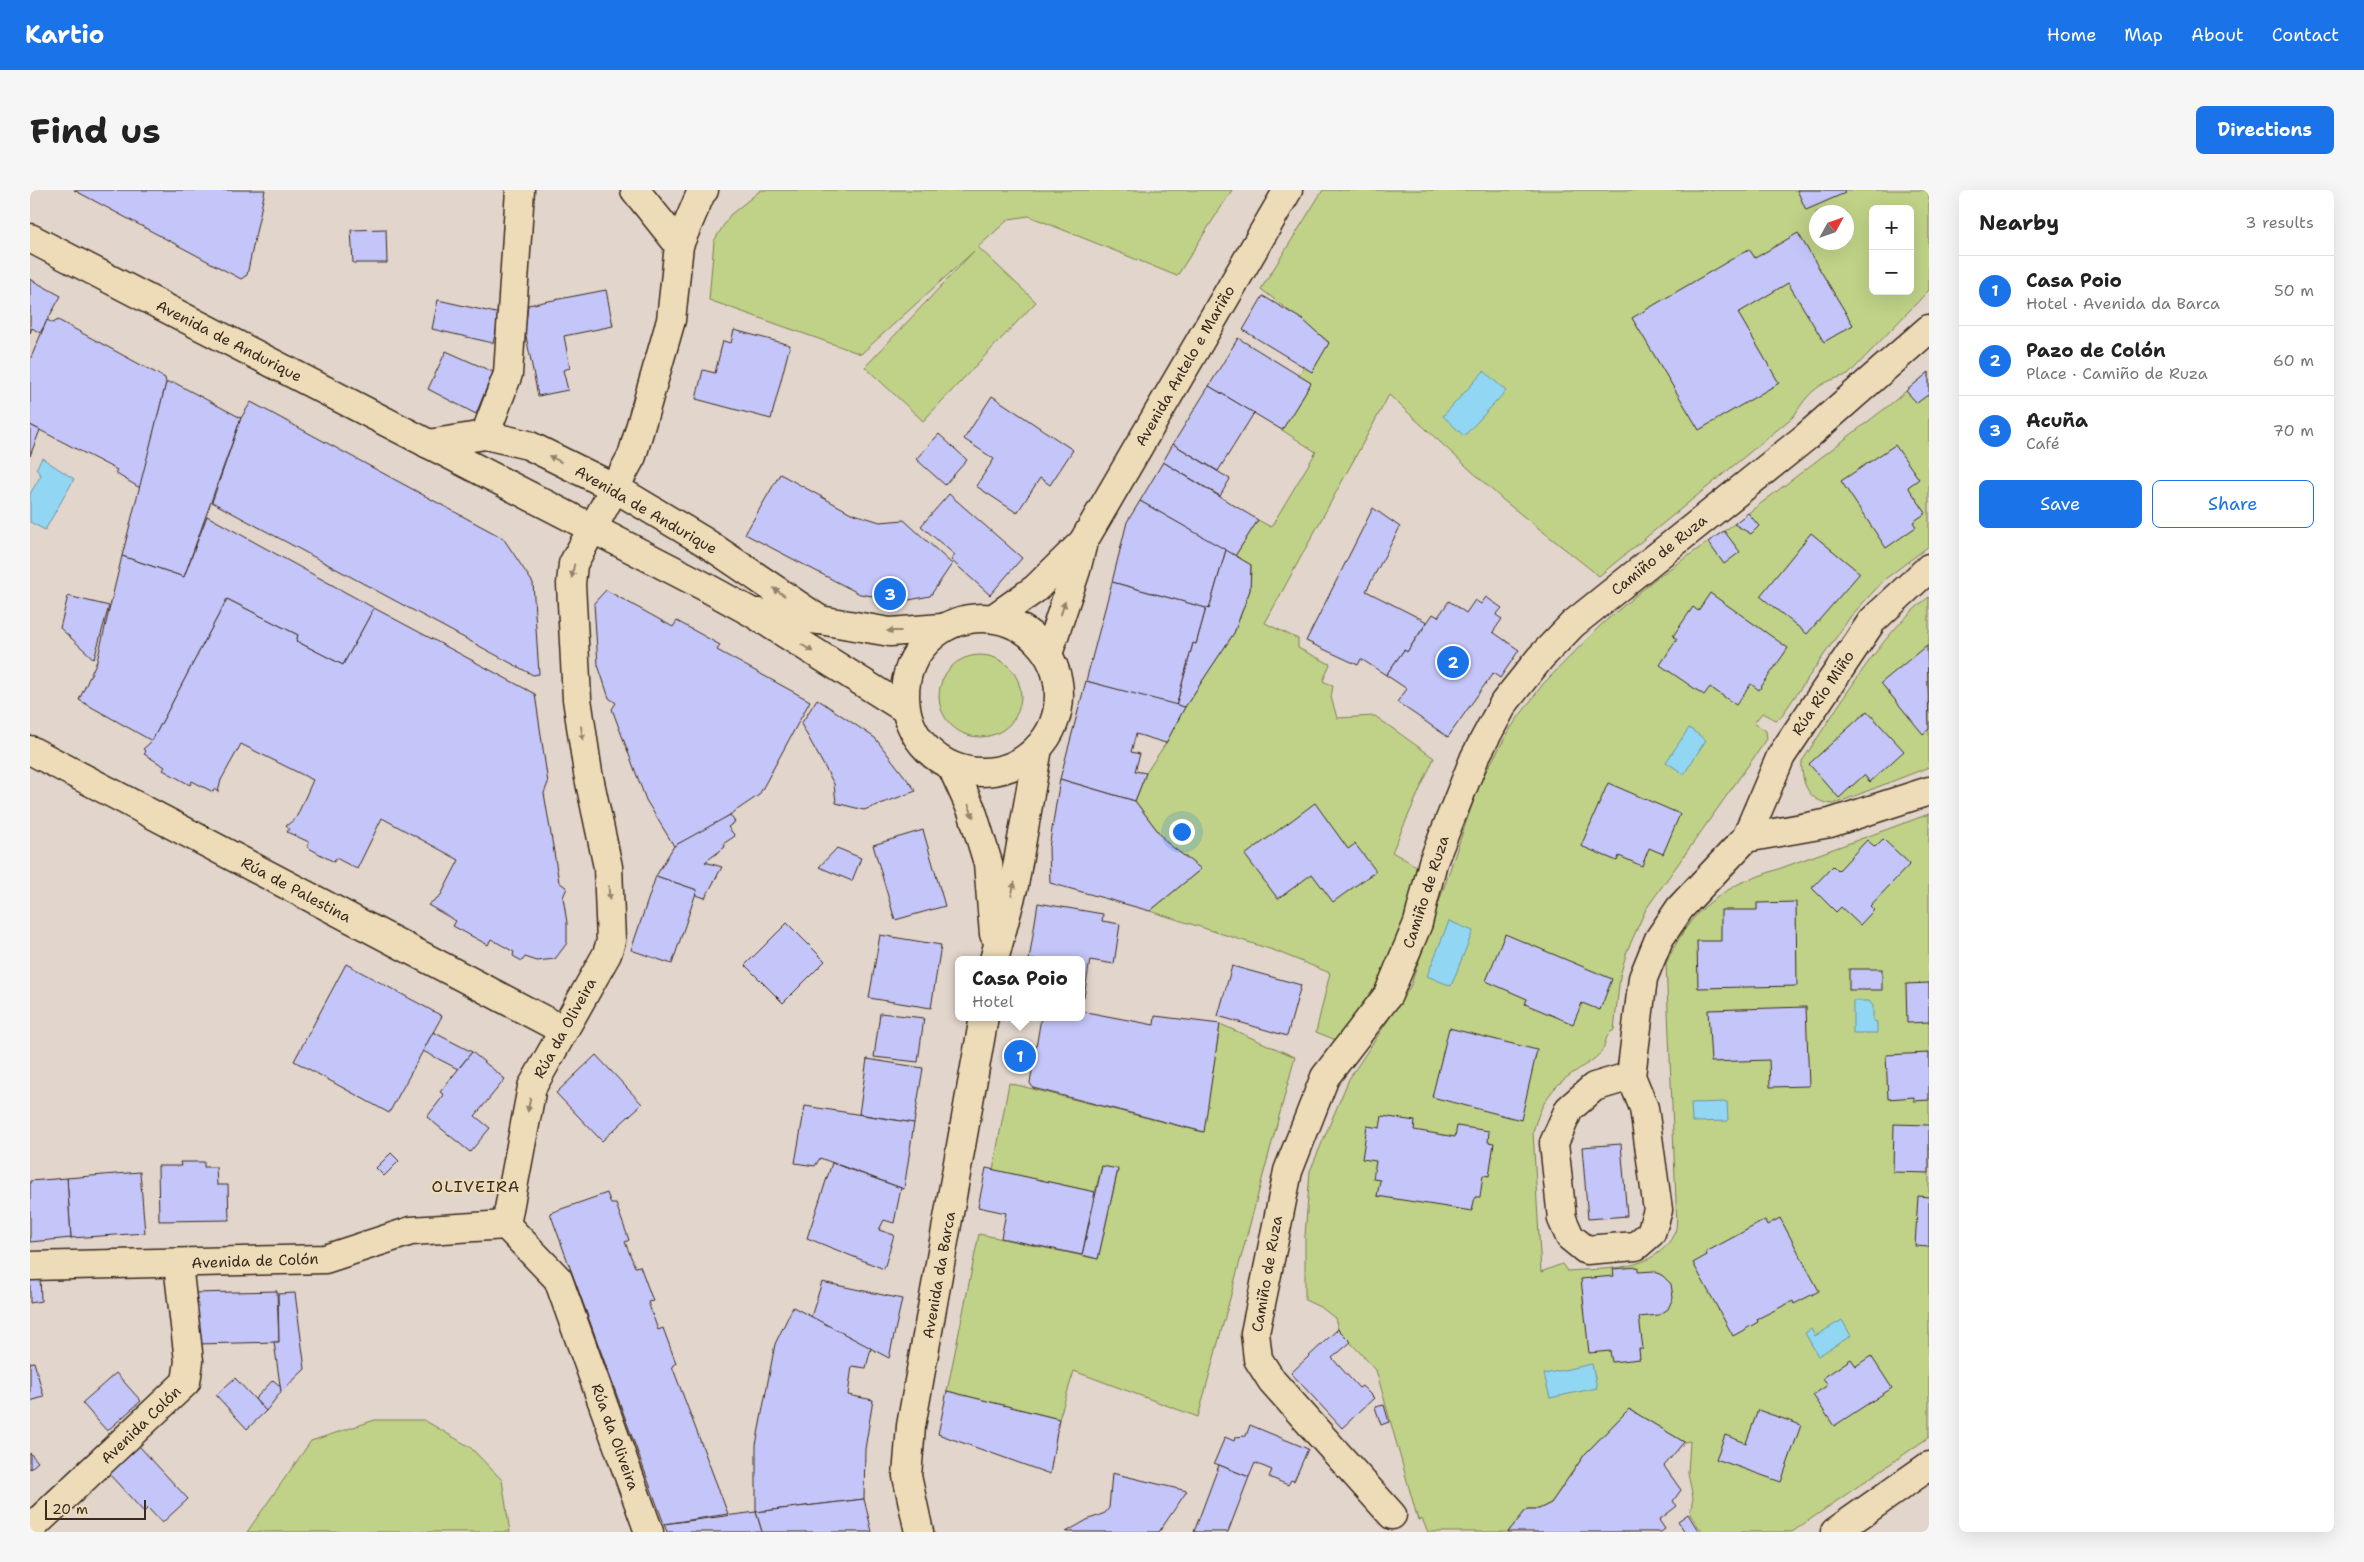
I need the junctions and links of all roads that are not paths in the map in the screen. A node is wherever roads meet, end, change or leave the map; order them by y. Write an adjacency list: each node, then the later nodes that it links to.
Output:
1 (520, 190): 8 (street)
2 (635, 190): 6 (street)
3 (704, 190): 6 (street, Rúa da Oliveira)
4 (1288, 190): 12 (street, Avenida Antelo e Mariño)
5 (30, 238): 9 (street, Avenida de Andurique)
6 (679, 244): 10 (street, Rúa da Oliveira)
7 (1929, 329): 34 (street, Camiño de Ruza)
8 (485, 435): 9 (street, Avenida de Andurique); 10 (street, Avenida de Andurique, one-way to 8)
9 (428, 444): 11 (street, Avenida de Andurique)
10 (615, 488): 11 (street, Rúa da Oliveira); 16 (street, Avenida de Andurique, one-way to 10)
11 (595, 528): 14 (street, Avenida de Andurique); 28 (street, Rúa da Oliveira, one-way to 28)
12 (1083, 542): 15 (street, Avenida Antelo e Mariño); 18 (street, Avenida Antelo e Mariño, one-way to 12)
13 (1929, 568): 24 (street, Rúa Río Miño)
14 (751, 612): 16 (street); 19 (street, Avenida de Andurique, one-way to 19)
15 (994, 618): 17 (street); 18 (street)
16 (820, 620): 17 (street, one-way to 16)
17 (942, 628): 19 (street)
18 (1048, 654): 20 (street)
19 (905, 709): 22 (street)
20 (1038, 748): 22 (street); 25 (street, one-way to 20)
21 (30, 750): 28 (street, Rúa de Palestina)
22 (952, 767): 26 (street, one-way to 26)
23 (1929, 791): 24 (street)
24 (1746, 838): 29 (street)
25 (995, 956)
26 (995, 956)
27 (983, 1021): 37 (street, Avenida da Barca)
28 (563, 1030): 30 (street, Rúa da Oliveira, one-way to 30)
29 (1631, 1076): 29 (street)
30 (506, 1225): 31 (street, Avenida de Colón); 36 (street, Rúa da Oliveira)
31 (178, 1264): 32 (street, Avenida de Colón); 35 (street, Avenida Colón)
32 (30, 1266)
33 (1929, 1466): 38 (street)
34 (1392, 1515)
35 (30, 1529)
36 (649, 1532)
37 (919, 1532)
38 (1835, 1532)

